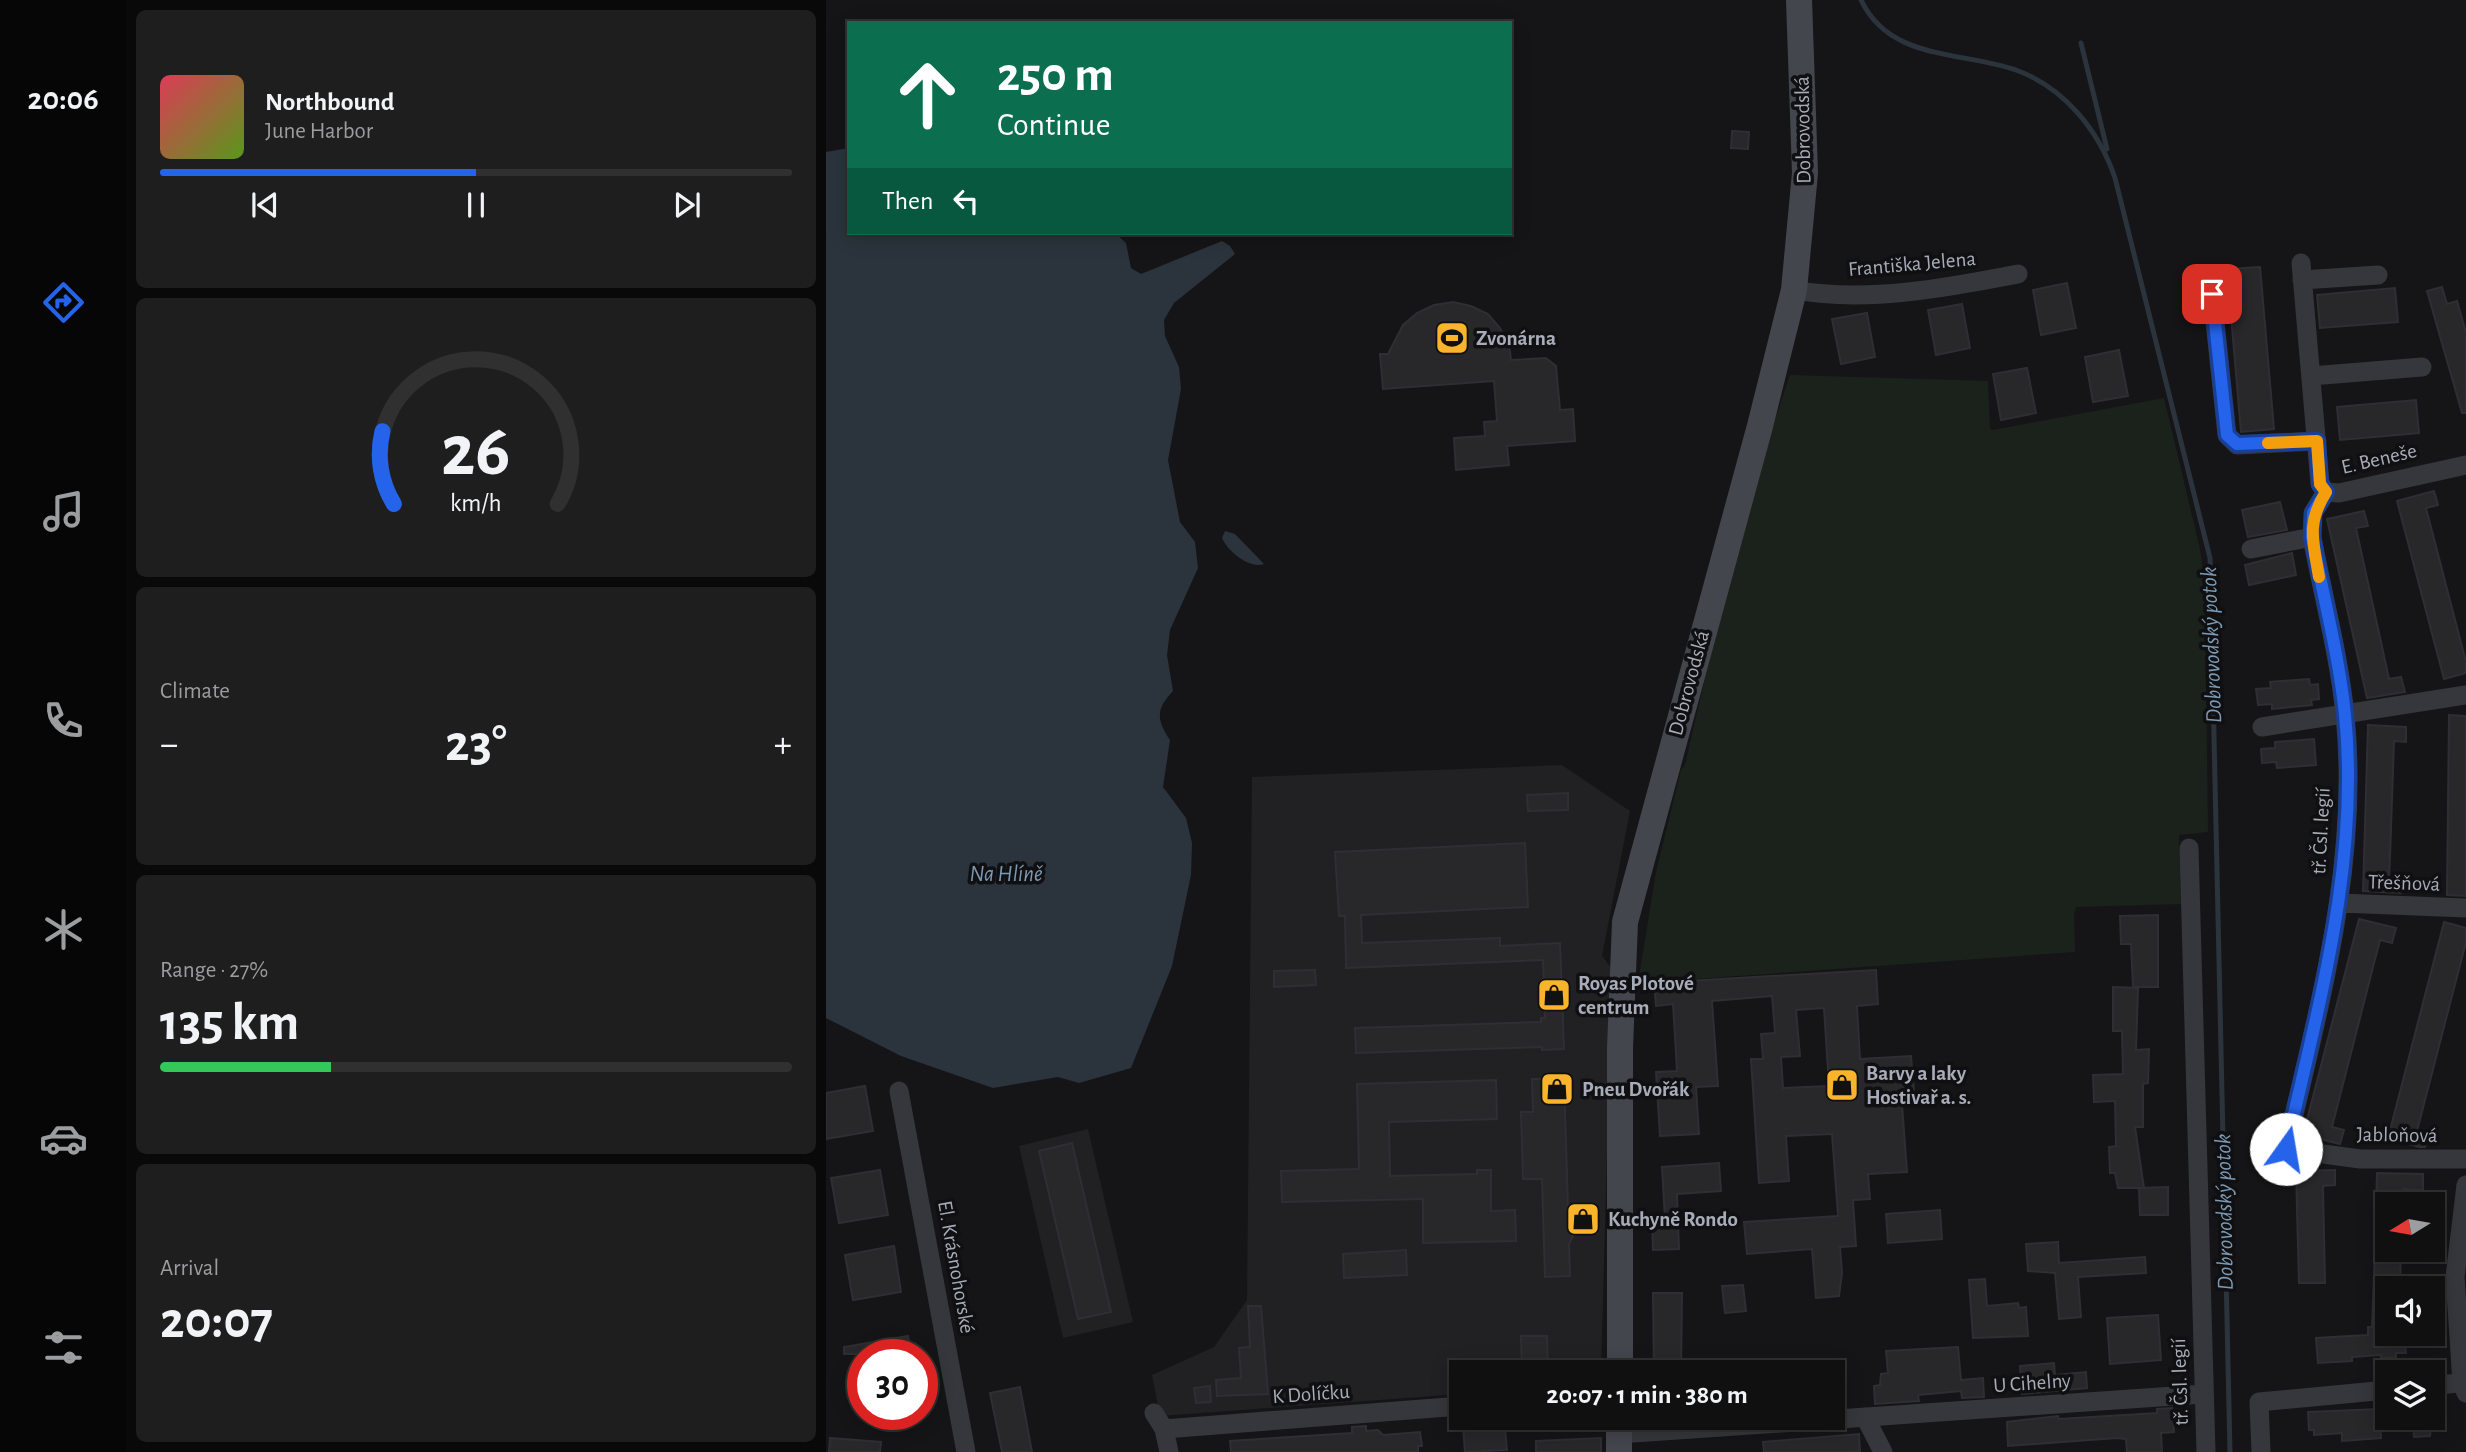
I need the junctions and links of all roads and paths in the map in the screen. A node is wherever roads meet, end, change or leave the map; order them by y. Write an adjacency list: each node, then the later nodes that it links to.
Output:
1 (1799, 0): 4 (street, Dobrovodská)
2 (2018, 274): 4 (street, Františka Jelena)
3 (2378, 275): 7 (street)
4 (1802, 291): 24 (street, Dobrovodská)
5 (2212, 294): 8 (street)
6 (2422, 368): 7 (street)
7 (2311, 376): 8 (street)
8 (2317, 441): 10 (street)
9 (2466, 465): 10 (street, E. Beneše)
10 (2326, 492): 11 (street, E. Beneše)
11 (2313, 513): 12 (street, tř. Čsl. legií)
12 (2312, 537): 13 (street); 15 (street, tř. Čsl. legií)
13 (2251, 549)
14 (2466, 695): 15 (street)
15 (2345, 715): 16 (street); 18 (street, tř. Čsl. legií)
16 (2262, 726)
17 (2189, 848): 28 (street, tř. Čsl. legií)
18 (2340, 903): 19 (street, Třešňová); 21 (street, tř. Čsl. legií)
19 (2466, 908)
20 (899, 1091): 32 (street, El. Krásnohorské)
21 (2286, 1149): 22 (street, Jabloňová)
22 (2466, 1159)
23 (2466, 1185): 26 (street)
24 (1620, 1360)
25 (2445, 1385): 26 (street)
26 (2465, 1386)
27 (2375, 1391): 36 (street)
28 (2203, 1394): 30 (street, U Cihelny); 35 (street, tř. Čsl. legií)
29 (1449, 1407): 33 (street, K Dolíčku)
30 (1865, 1417): 31 (street, U Cihelny); 34 (street)
31 (1619, 1434)
32 (966, 1452)
33 (1169, 1452)
34 (1883, 1452)
35 (2206, 1452)
36 (2260, 1452)

